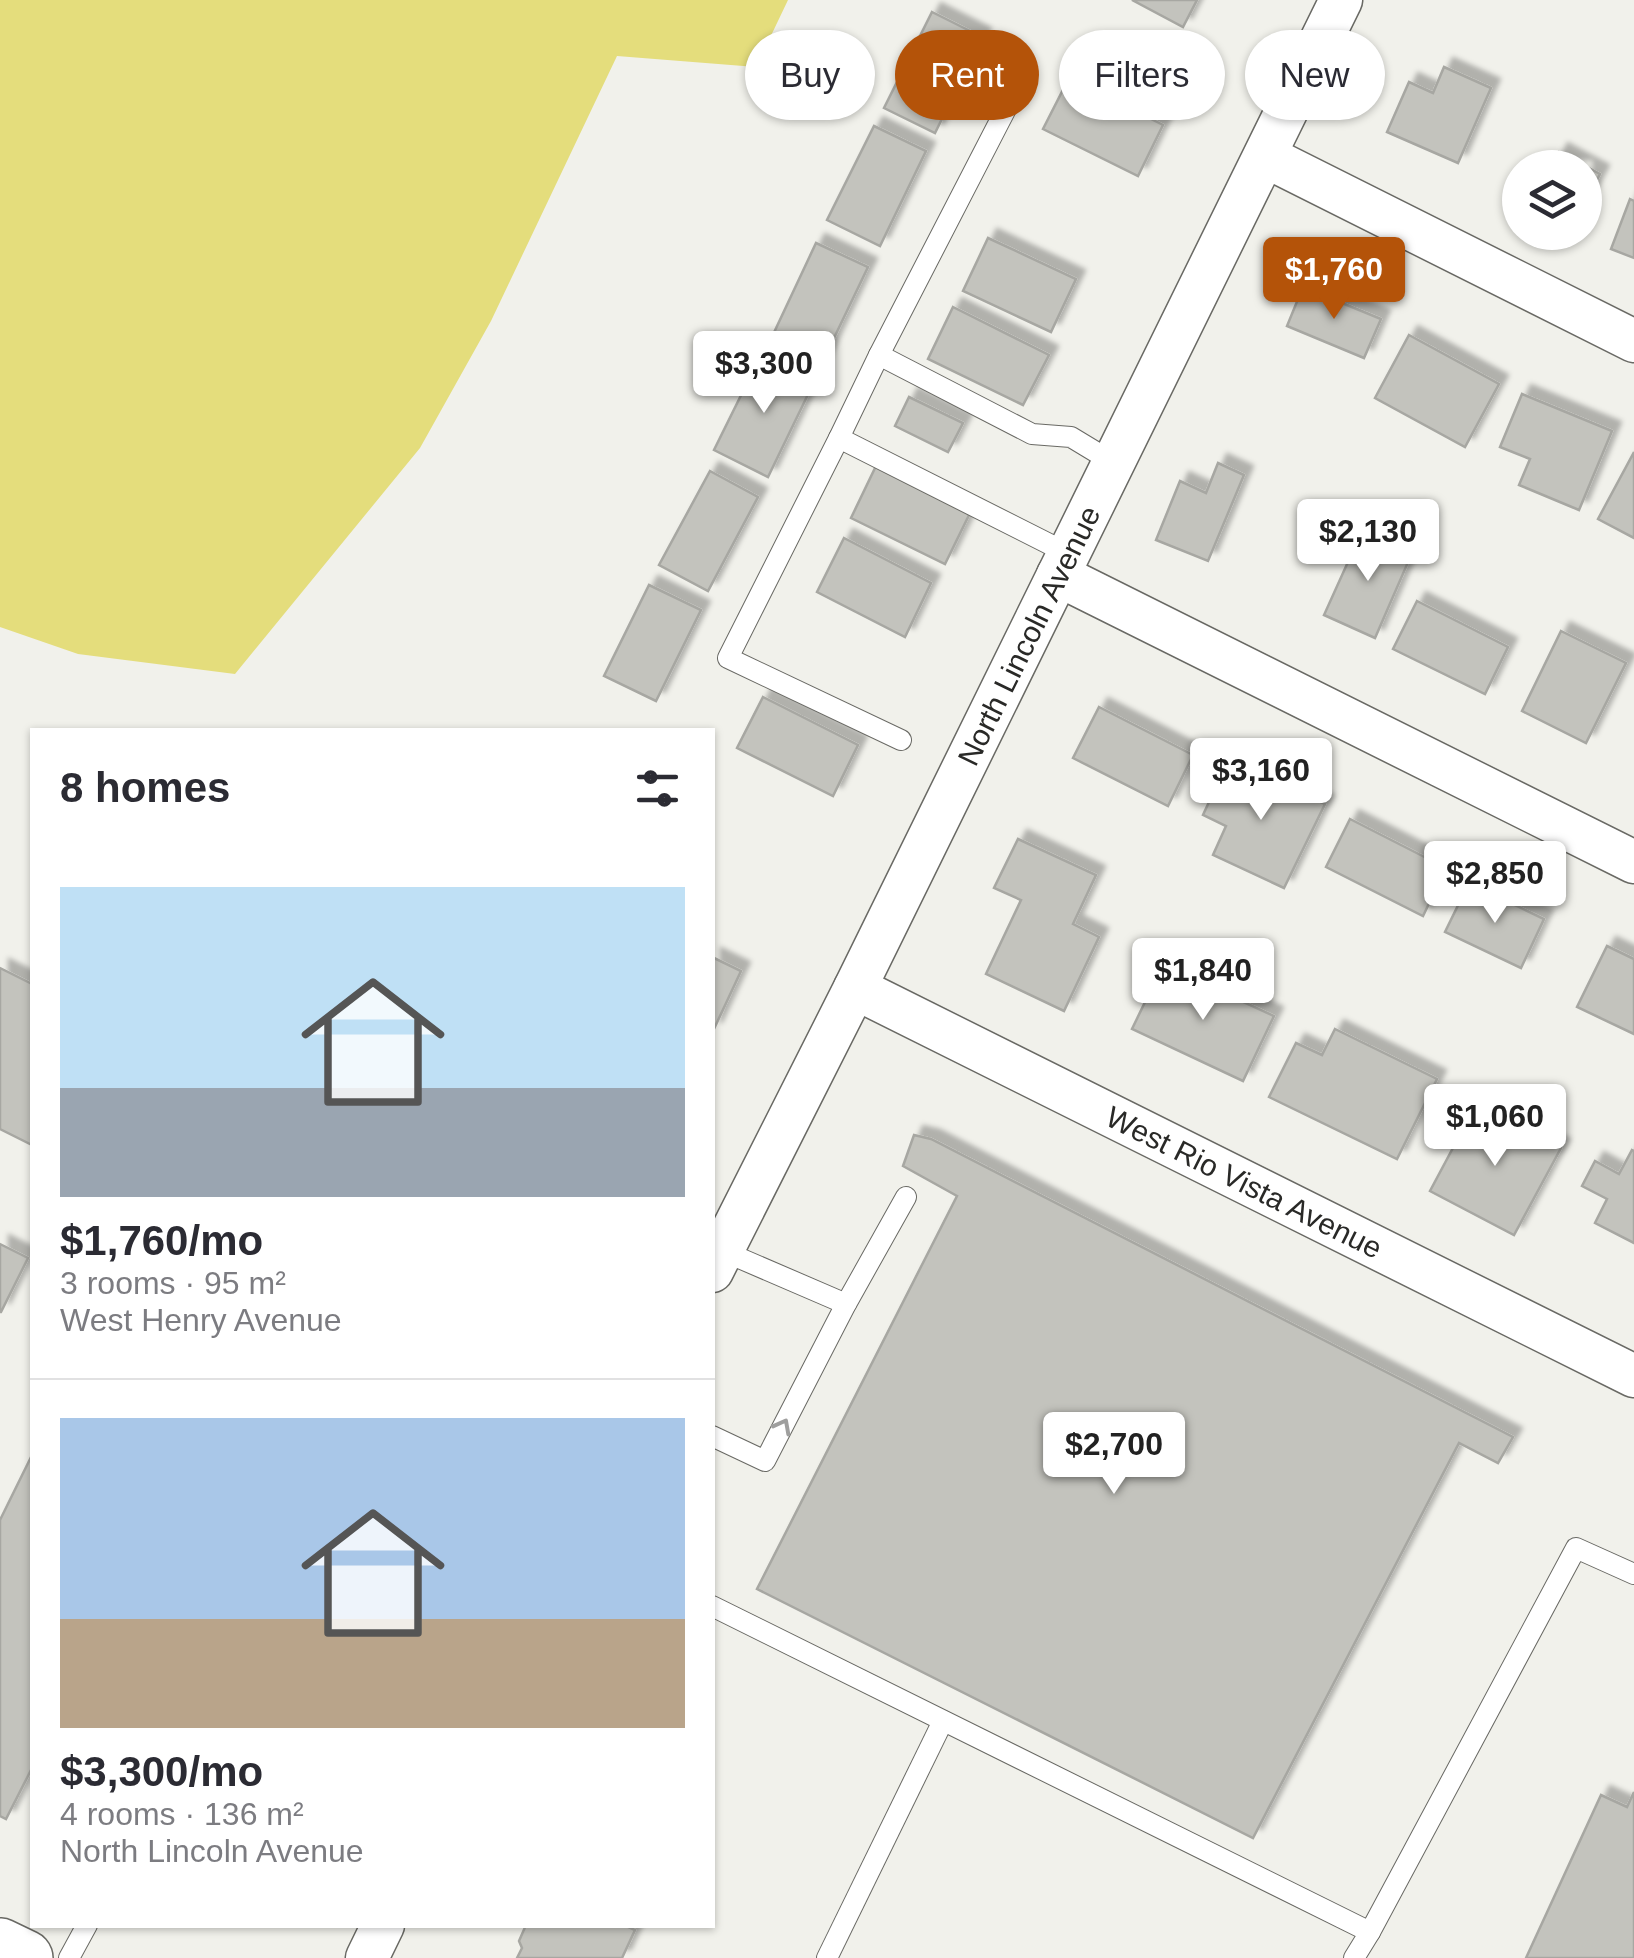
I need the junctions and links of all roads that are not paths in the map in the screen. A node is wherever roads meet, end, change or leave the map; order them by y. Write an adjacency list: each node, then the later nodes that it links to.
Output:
1 (1341, 0): 3 (street, North Lincoln Avenue)
2 (1000, 120): 5 (lane)
3 (1265, 156): 4 (street); 7 (street, North Lincoln Avenue)
4 (1634, 341)
5 (879, 355): 6 (lane); 7 (lane)
6 (839, 438): 8 (lane); 9 (lane)
7 (1114, 463): 8 (street, North Lincoln Avenue)
8 (1063, 564): 10 (street); 11 (street, North Lincoln Avenue)
9 (900, 740)
10 (1634, 862)
11 (855, 988): 13 (street, North Lincoln Avenue); 15 (street, West Rio Vista Avenue)
12 (906, 1197): 14 (lane)
13 (718, 1261): 14 (lane)
14 (846, 1304): 16 (lane, one-way to 14)
15 (1634, 1376)
16 (715, 1437)
17 (1634, 1574): 22 (lane)
18 (715, 1607): 19 (lane)
19 (943, 1721): 22 (lane); 27 (lane)
20 (85, 1928): 25 (lane)
21 (382, 1928): 26 (street)
22 (1370, 1932): 28 (lane)
23 (0, 1946): 24 (main road)
24 (25, 1958)
25 (69, 1958)
26 (367, 1958)
27 (826, 1958)
28 (1354, 1958)

